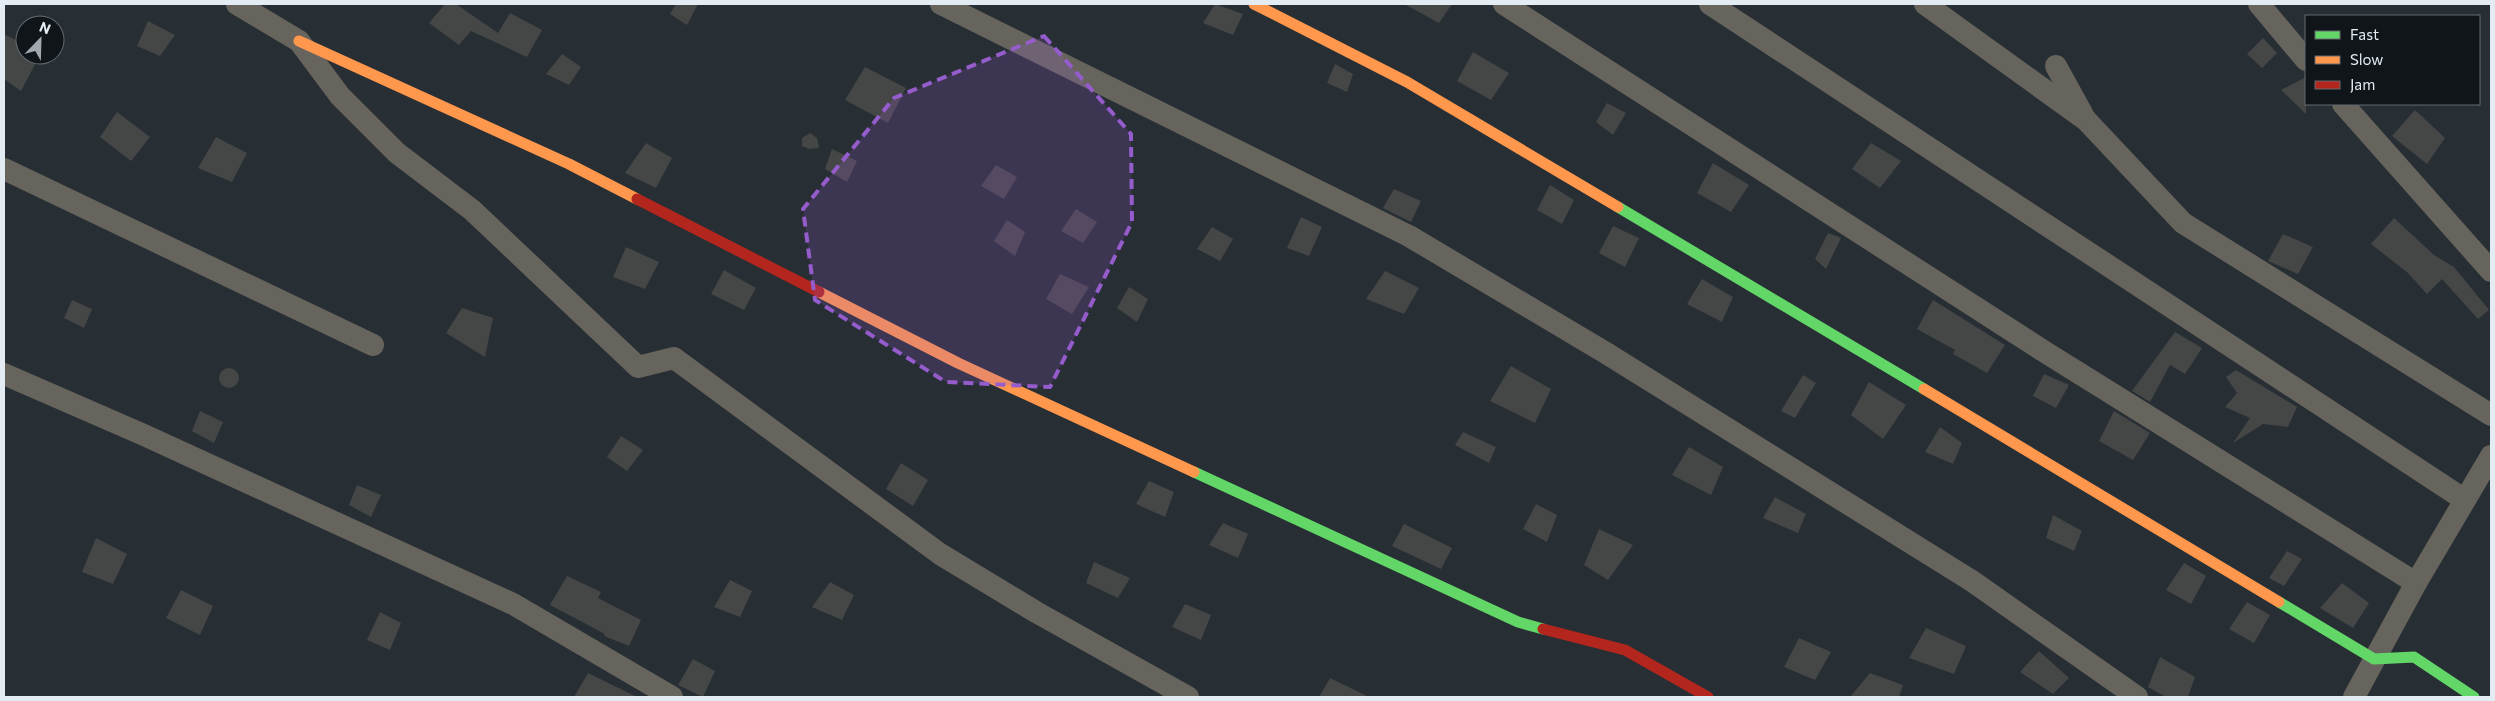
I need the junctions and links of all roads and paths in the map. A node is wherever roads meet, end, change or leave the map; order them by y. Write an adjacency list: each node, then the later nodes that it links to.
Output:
1 (237, 4): 8 (street)
2 (941, 4): 25 (street)
3 (1254, 4): 21 (street)
4 (1504, 4): 20 (street)
5 (1710, 4): 19 (street)
6 (1925, 4): 12 (street)
7 (2259, 4): 9 (street)
8 (299, 41): 23 (street); 24 (street)
9 (2305, 59)
10 (2056, 66): 12 (street)
11 (2344, 105): 14 (street)
12 (2086, 120): 17 (street)
13 (4, 169): 15 (street)
14 (2491, 271)
15 (373, 345)
16 (4, 374): 22 (street)
17 (2491, 415)
18 (2491, 456): 19 (street)
19 (2465, 500): 20 (street)
20 (2416, 583): 21 (street)
21 (2374, 659): 26 (street); 27 (street)
22 (672, 697)
23 (1188, 697)
24 (1708, 697)
25 (2137, 697)
26 (2354, 697)
27 (2474, 697)

